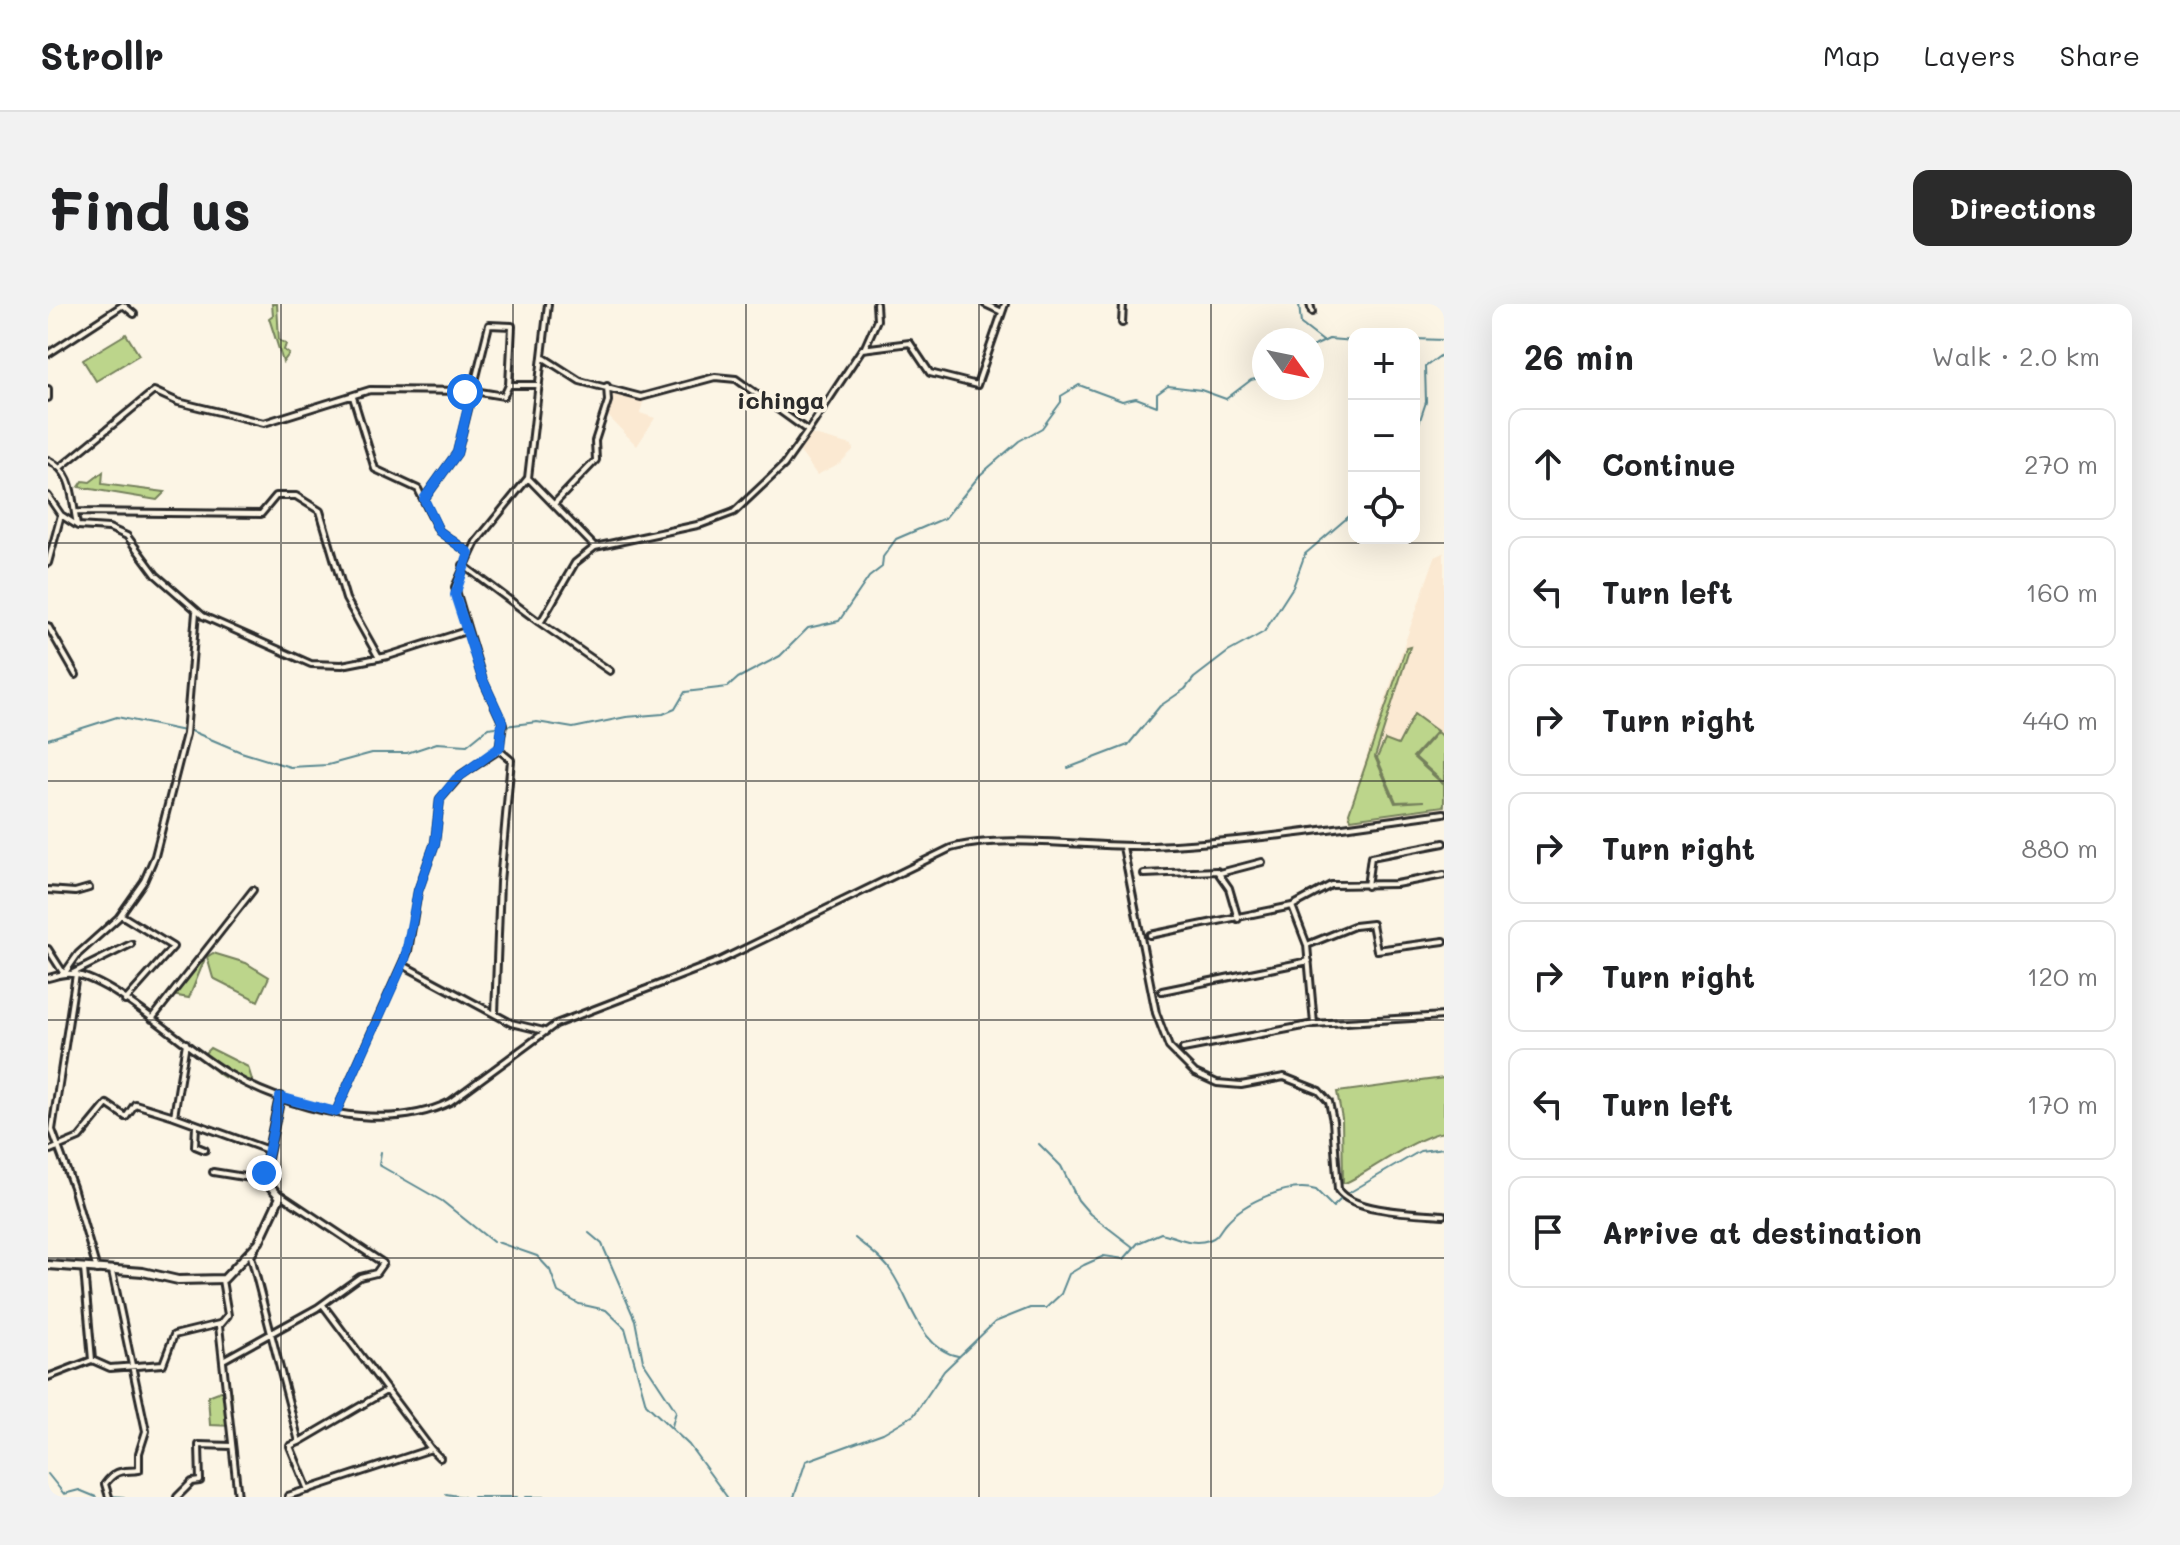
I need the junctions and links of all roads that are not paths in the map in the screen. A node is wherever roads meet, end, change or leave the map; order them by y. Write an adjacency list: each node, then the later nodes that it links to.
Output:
1 (548, 304): 13 (street)
2 (876, 304): 11 (street)
3 (985, 304): 7 (street)
4 (1005, 304): 7 (street)
5 (1123, 304): 10 (street)
6 (1310, 304): 8 (street)
7 (1002, 312): 11 (street)
8 (1312, 312)
9 (134, 314): 12 (street)
10 (1122, 323)
11 (865, 347): 21 (street)
12 (48, 354)
13 (544, 358): 15 (street); 16 (street)
14 (509, 385): 15 (street); 18 (street); 18 (street)
15 (539, 385): 24 (street)
16 (607, 386): 21 (street); 27 (street)
17 (48, 389): 20 (street)
18 (472, 391): 19 (street); 26 (street)
19 (353, 397): 23 (street); 26 (street)
20 (48, 398)
21 (808, 431): 31 (street)
22 (48, 460): 23 (street)
23 (61, 467): 28 (street)
24 (528, 478): 27 (street); 32 (street)
25 (48, 496): 29 (street)
26 (424, 499): 32 (street)
27 (555, 503): 31 (street)
28 (76, 512): 30 (street); 41 (street)
29 (61, 515): 30 (street); 33 (street)
30 (78, 526): 35 (street)
31 (595, 547): 36 (street)
32 (469, 553): 34 (street)
33 (48, 563)
34 (463, 565): 37 (street); 40 (street)
35 (196, 612): 41 (street); 57 (street)
36 (546, 617): 37 (street); 39 (street)
37 (539, 622): 39 (street)
38 (48, 626): 43 (street)
39 (545, 626): 42 (street)
40 (466, 631): 41 (street); 44 (street)
41 (379, 658)
42 (610, 671)
43 (76, 675)
44 (499, 750): 65 (street); 71 (street)
45 (1444, 813): 47 (street)
46 (1444, 843): 52 (street)
47 (1123, 847): 75 (street); 89 (street)
48 (1262, 862): 49 (street)
49 (1220, 873): 50 (street); 58 (street)
50 (1144, 874)
51 (1444, 875): 52 (street)
52 (1367, 886): 56 (street)
53 (89, 888): 54 (street)
54 (48, 890)
55 (253, 890): 73 (street)
56 (1292, 906): 58 (street); 62 (street)
57 (120, 914): 66 (street); 70 (street)
58 (1238, 919): 59 (street)
59 (1150, 935)
60 (1444, 941): 62 (street)
61 (131, 944): 67 (street)
62 (1307, 945): 64 (street)
63 (48, 949): 66 (street)
64 (1309, 961): 69 (street); 74 (street)
65 (403, 965): 71 (street); 79 (street)
66 (64, 974): 67 (street); 68 (street)
67 (74, 974): 70 (street); 82 (street)
68 (48, 978)
69 (1162, 991)
70 (125, 1001): 73 (street)
71 (495, 1014): 75 (street)
72 (1444, 1016): 74 (street)
73 (152, 1019): 76 (street)
74 (1314, 1024): 77 (street)
75 (544, 1031): 79 (street)
76 (186, 1043): 78 (street); 80 (street)
77 (1183, 1049)
78 (280, 1097): 79 (street); 85 (street)
79 (336, 1112)
80 (174, 1116): 81 (street); 82 (street)
81 (196, 1126): 83 (street); 85 (street)
82 (57, 1146): 84 (street); 93 (street)
83 (205, 1150)
84 (48, 1151)
85 (270, 1151): 87 (street)
86 (213, 1172): 87 (street)
87 (263, 1180): 88 (street)
88 (279, 1193): 90 (street); 96 (street)
89 (1444, 1215)
90 (267, 1227): 95 (street); 98 (street)
91 (48, 1265): 92 (street)
92 (84, 1269): 93 (street); 99 (street)
93 (97, 1270): 94 (street)
94 (112, 1271): 95 (street); 101 (street)
95 (222, 1280): 97 (street)
96 (323, 1305): 98 (street); 103 (street)
97 (219, 1324): 100 (street); 101 (street)
98 (269, 1334): 100 (street); 104 (street)
99 (92, 1360): 101 (street); 102 (street)
100 (223, 1360): 105 (street)
101 (133, 1368): 110 (street)
102 (48, 1377)
103 (386, 1391): 104 (street); 106 (street)
104 (299, 1442): 108 (street)
105 (232, 1446): 111 (street); 112 (street)
106 (431, 1449): 107 (street); 108 (street)
107 (440, 1458)
108 (308, 1490): 109 (street)
109 (288, 1496)
110 (109, 1497)
111 (177, 1497)
112 (238, 1497)

